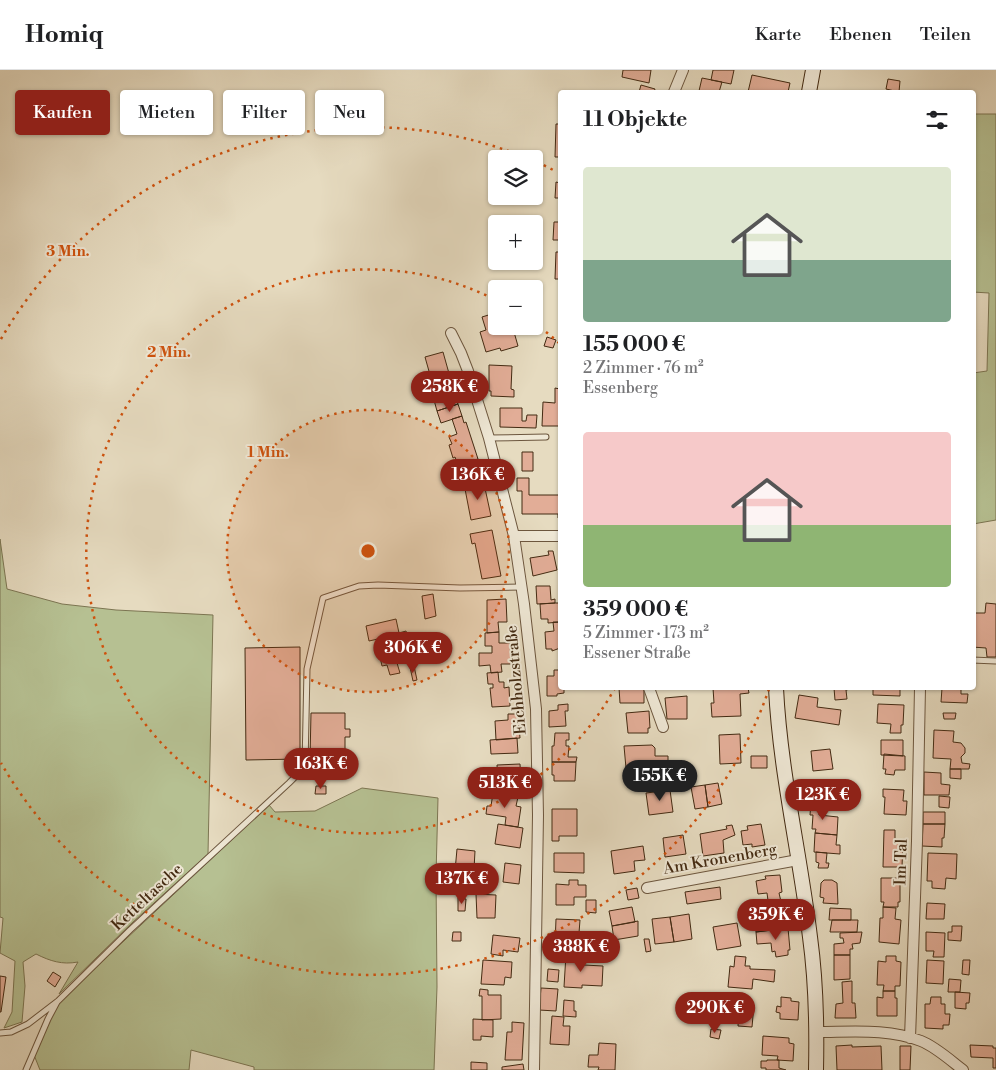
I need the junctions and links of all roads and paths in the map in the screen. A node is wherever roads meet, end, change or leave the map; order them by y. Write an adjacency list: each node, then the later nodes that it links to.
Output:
1 (683, 70): 3 (street)
2 (813, 70): 4 (street)
3 (675, 90)
4 (809, 90)
5 (451, 333): 7 (street, Eichholzstraße)
6 (546, 437): 7 (lane)
7 (489, 438): 8 (street, Eichholzstraße)
8 (514, 536): 9 (street); 10 (street, Eichholzstraße)
9 (558, 536)
10 (522, 587): 19 (lane, Ketteltasche); 24 (street, Eichholzstraße)
11 (976, 660): 12 (lane)
12 (996, 660)
13 (650, 690): 16 (street)
14 (776, 690): 17 (street)
15 (920, 690): 22 (street, Im Tal)
16 (664, 727)
17 (798, 860): 18 (street, Am Kronenberg); 20 (street)
18 (647, 888)
19 (58, 1001): 21 (lane, Ketteltasche); 23 (lane)
20 (816, 1032): 22 (street); 25 (street)
21 (0, 1033)
22 (910, 1038): 26 (street)
23 (26, 1070)
24 (534, 1070)
25 (816, 1070)
26 (963, 1070)

